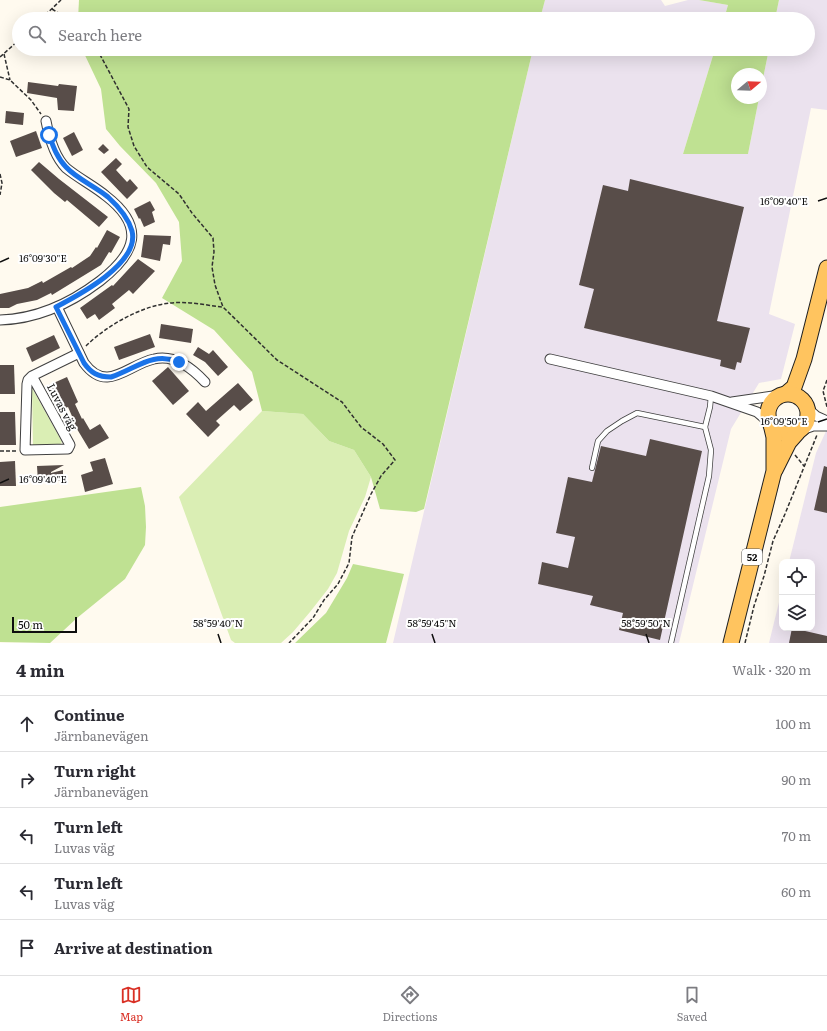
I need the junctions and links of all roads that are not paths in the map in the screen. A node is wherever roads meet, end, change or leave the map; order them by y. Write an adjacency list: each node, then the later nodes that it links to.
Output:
1 (46, 121): 3 (street)
2 (827, 268): 7 (main road, 52)
3 (56, 307): 4 (street); 5 (street)
4 (0, 320)
5 (79, 353): 8 (street, Luvas väg); 9 (street)
6 (550, 359): 11 (street)
7 (804, 359): 10 (main road, 52); 13 (main road, 52)
8 (32, 376): 8 (street, Luvas väg)
9 (205, 382)
10 (783, 394): 12 (street); 13 (main road); 15 (main road, 52)
11 (711, 396): 12 (street); 17 (lane)
12 (731, 403): 15 (street)
13 (807, 407): 14 (street); 18 (main road, 52)
14 (827, 421)
15 (770, 424): 18 (main road); 20 (main road, 52)
16 (827, 426): 18 (street)
17 (705, 427): 19 (lane); 21 (lane)
18 (798, 432): 20 (main road, 52)
19 (592, 468)
20 (774, 471): 22 (main road, 52)
21 (671, 643)
22 (731, 643)

